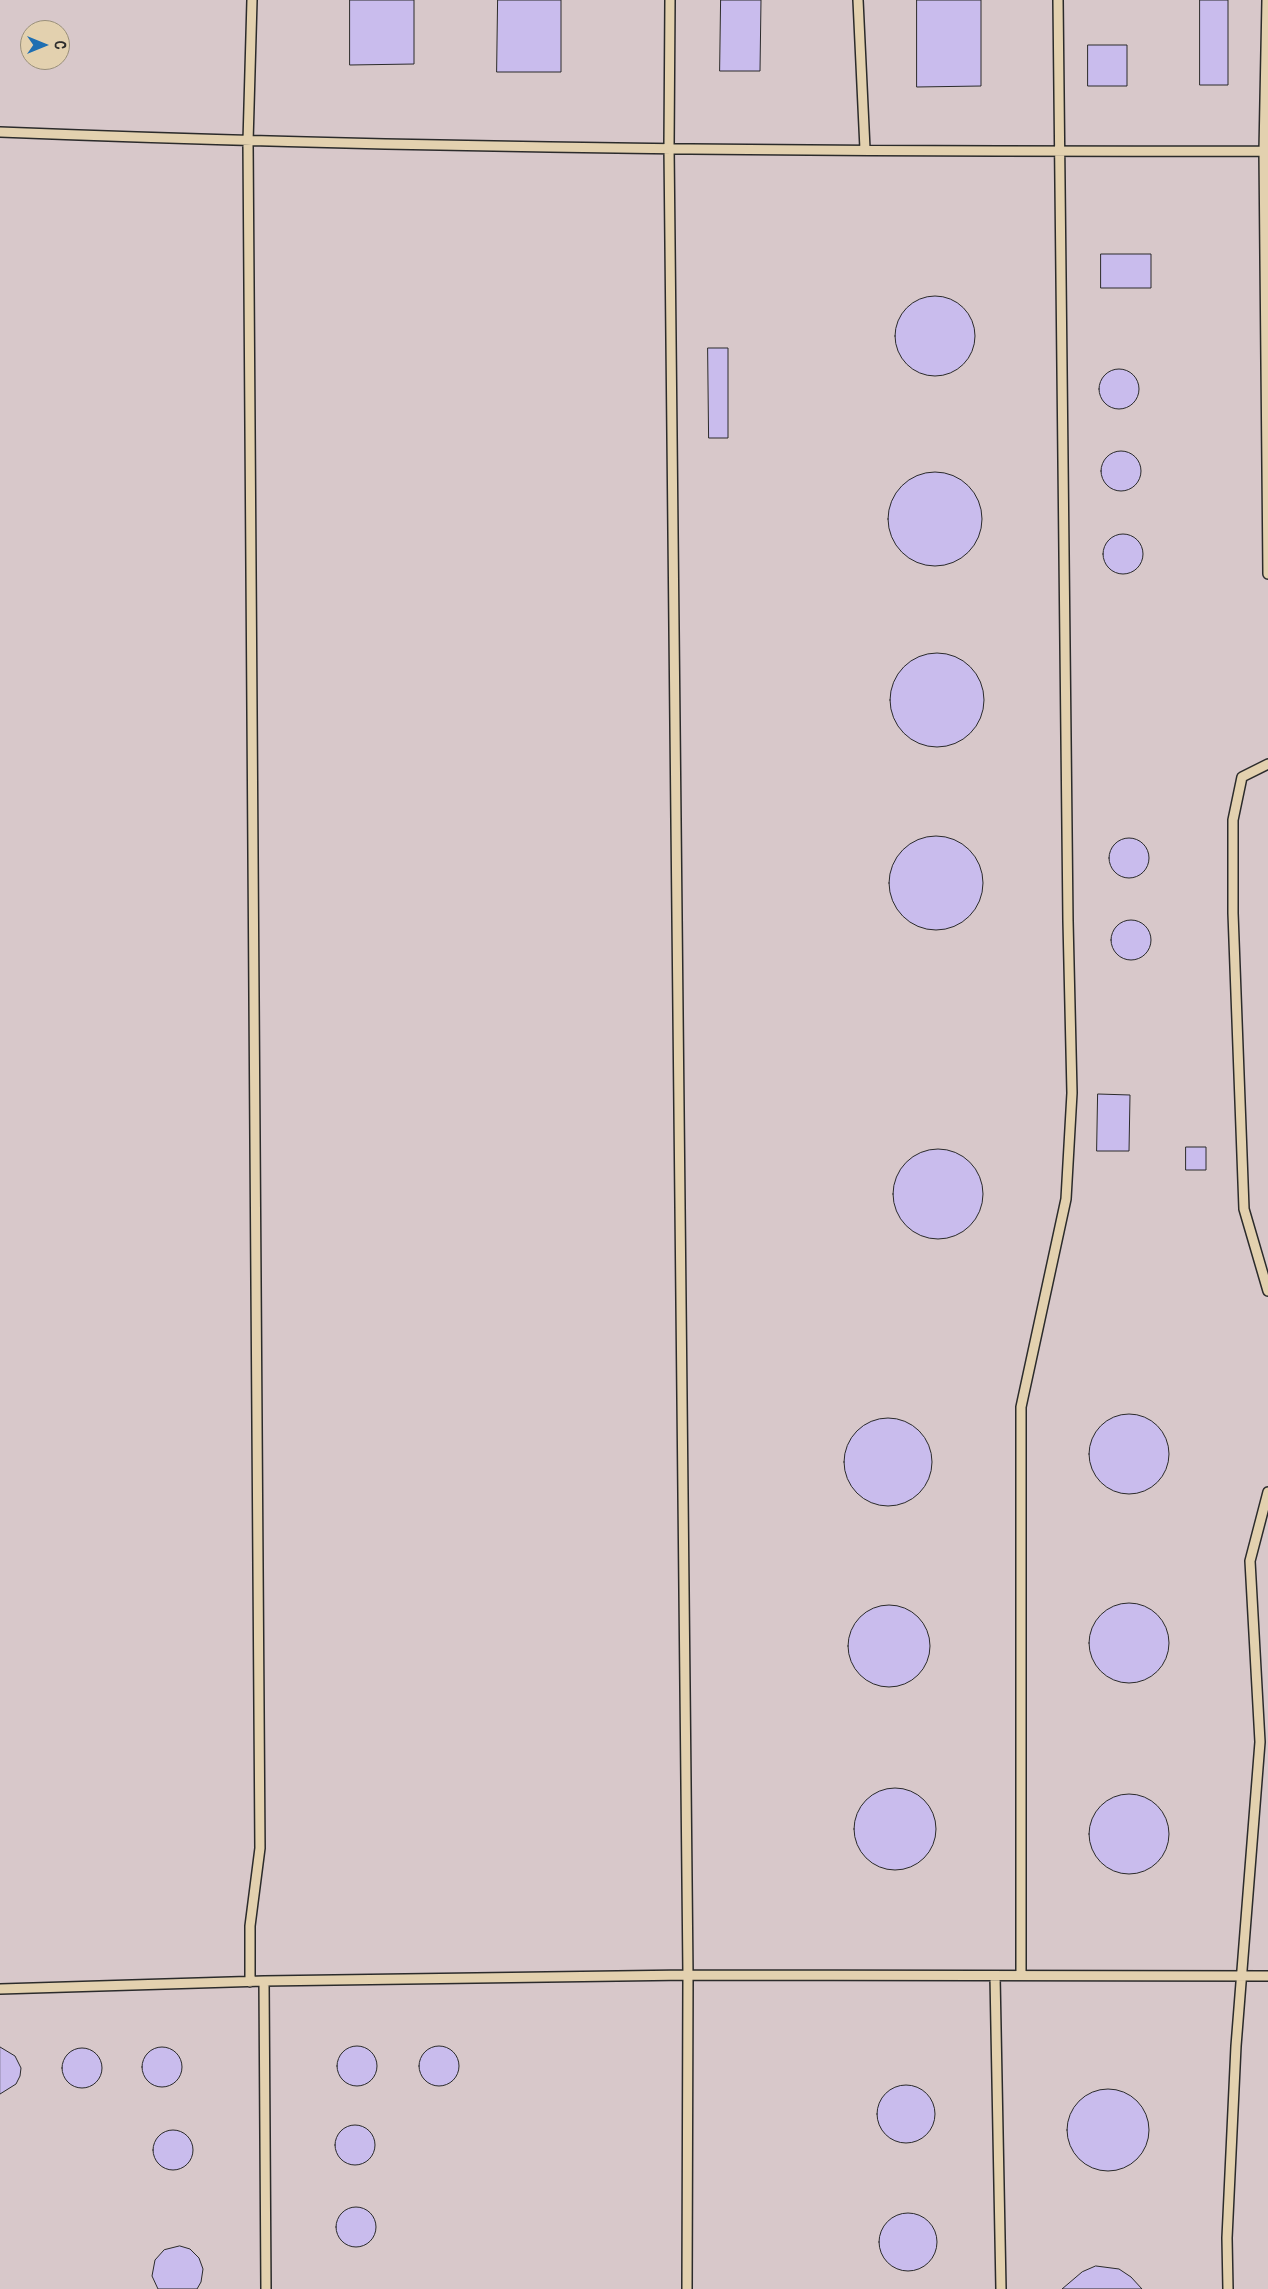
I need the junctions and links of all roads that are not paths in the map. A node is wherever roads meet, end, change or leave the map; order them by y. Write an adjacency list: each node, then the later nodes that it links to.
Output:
1 (252, 0): 7 (lane)
2 (670, 0): 8 (lane)
3 (858, 0): 9 (lane)
4 (1058, 0): 10 (lane)
5 (1267, 0): 11 (lane)
6 (0, 132): 7 (lane)
7 (248, 142): 8 (lane); 22 (lane)
8 (669, 147): 9 (lane); 17 (lane)
9 (865, 149): 10 (lane)
10 (1060, 150): 11 (lane); 16 (lane)
11 (1266, 151): 12 (lane)
12 (1268, 574)
13 (1268, 764): 14 (lane)
14 (1268, 1292)
15 (1268, 1492): 19 (lane)
16 (1021, 1974): 18 (lane); 19 (lane)
17 (688, 1975): 18 (lane); 21 (lane); 25 (lane)
18 (995, 1976): 26 (lane)
19 (1241, 1976): 20 (lane); 27 (lane)
20 (1268, 1976)
21 (264, 1981): 22 (lane); 24 (lane)
22 (250, 1982): 23 (lane)
23 (0, 1989)
24 (266, 2289)
25 (687, 2289)
26 (1001, 2289)
27 (1228, 2289)

